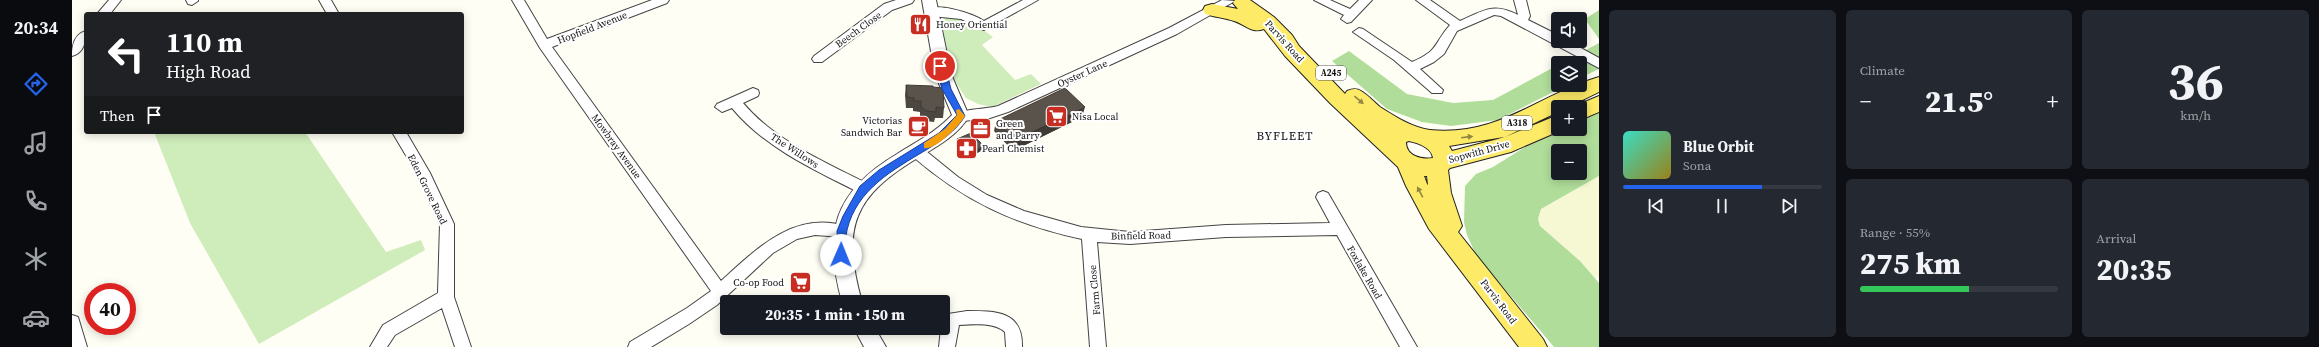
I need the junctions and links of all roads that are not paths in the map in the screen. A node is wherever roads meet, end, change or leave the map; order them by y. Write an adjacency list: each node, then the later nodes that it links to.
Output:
1 (115, 0): 14 (street)
2 (325, 0): 15 (street)
3 (518, 0): 21 (street, Mowbray Avenue)
4 (663, 0): 21 (street, Hopfield Avenue)
5 (908, 0): 25 (street, Beech Close)
6 (1032, 0): 13 (street)
7 (1265, 0): 36 (main road, Parvis Road / A245, one-way to 36)
8 (1320, 0): 9 (street)
9 (1366, 0)
10 (1422, 0): 17 (street)
11 (1520, 0): 16 (street)
12 (1224, 4): 23 (main road, A245); 23 (main road, Parvis Road / A245); 33 (street, Oyster Lane)
13 (930, 6): 33 (street)
14 (105, 12)
15 (332, 12)
16 (1521, 21): 17 (street); 20 (street)
17 (1458, 25): 27 (street)
18 (1359, 32): 27 (street)
19 (84, 37): 24 (street)
20 (1551, 37)
21 (544, 45): 46 (street, Mowbray Avenue)
22 (1571, 48): 26 (street)
23 (1292, 51): 38 (main road, Parvis Road / A245)
24 (72, 52)
25 (818, 59)
26 (1599, 64)
27 (1410, 68): 29 (street)
28 (1599, 84): 36 (main road, Sopwith Drive / A318, one-way to 28)
29 (1437, 90)
30 (753, 93): 40 (street, The Willows)
31 (1599, 103): 32 (main road)
32 (1587, 109)
33 (961, 116): 37 (street)
34 (1551, 126): 39 (main road, Sopwith Drive / A318)
35 (400, 134): 48 (street, Eden Grove Road)
36 (1419, 136): 38 (main road); 39 (main road, A245)
37 (916, 151): 40 (street); 44 (street, Binfield Road)
38 (1401, 155): 39 (main road, A245); 45 (main road, Parvis Road / A245, one-way to 38)
39 (1440, 164): 45 (main road, Parvis Road / A245)
40 (863, 188): 43 (street)
41 (1323, 197): 42 (street, Foxlake Road)
42 (1340, 229): 44 (street, Binfield Road); 59 (street, Foxlake Road)
43 (842, 231): 46 (street); 47 (street)
44 (1089, 233): 58 (street, Farm Close)
45 (1463, 255): 60 (main road, Parvis Road / A245)
46 (719, 290): 54 (street)
47 (850, 295)
48 (446, 297): 52 (street); 53 (street, Eden Grove Road)
49 (72, 322): 51 (street)
50 (868, 335): 55 (street)
51 (79, 347)
52 (378, 347)
53 (463, 347)
54 (636, 347)
55 (875, 347)
56 (947, 347): 57 (street)
57 (1014, 347)
58 (1098, 347)
59 (1409, 347)
60 (1534, 347)

